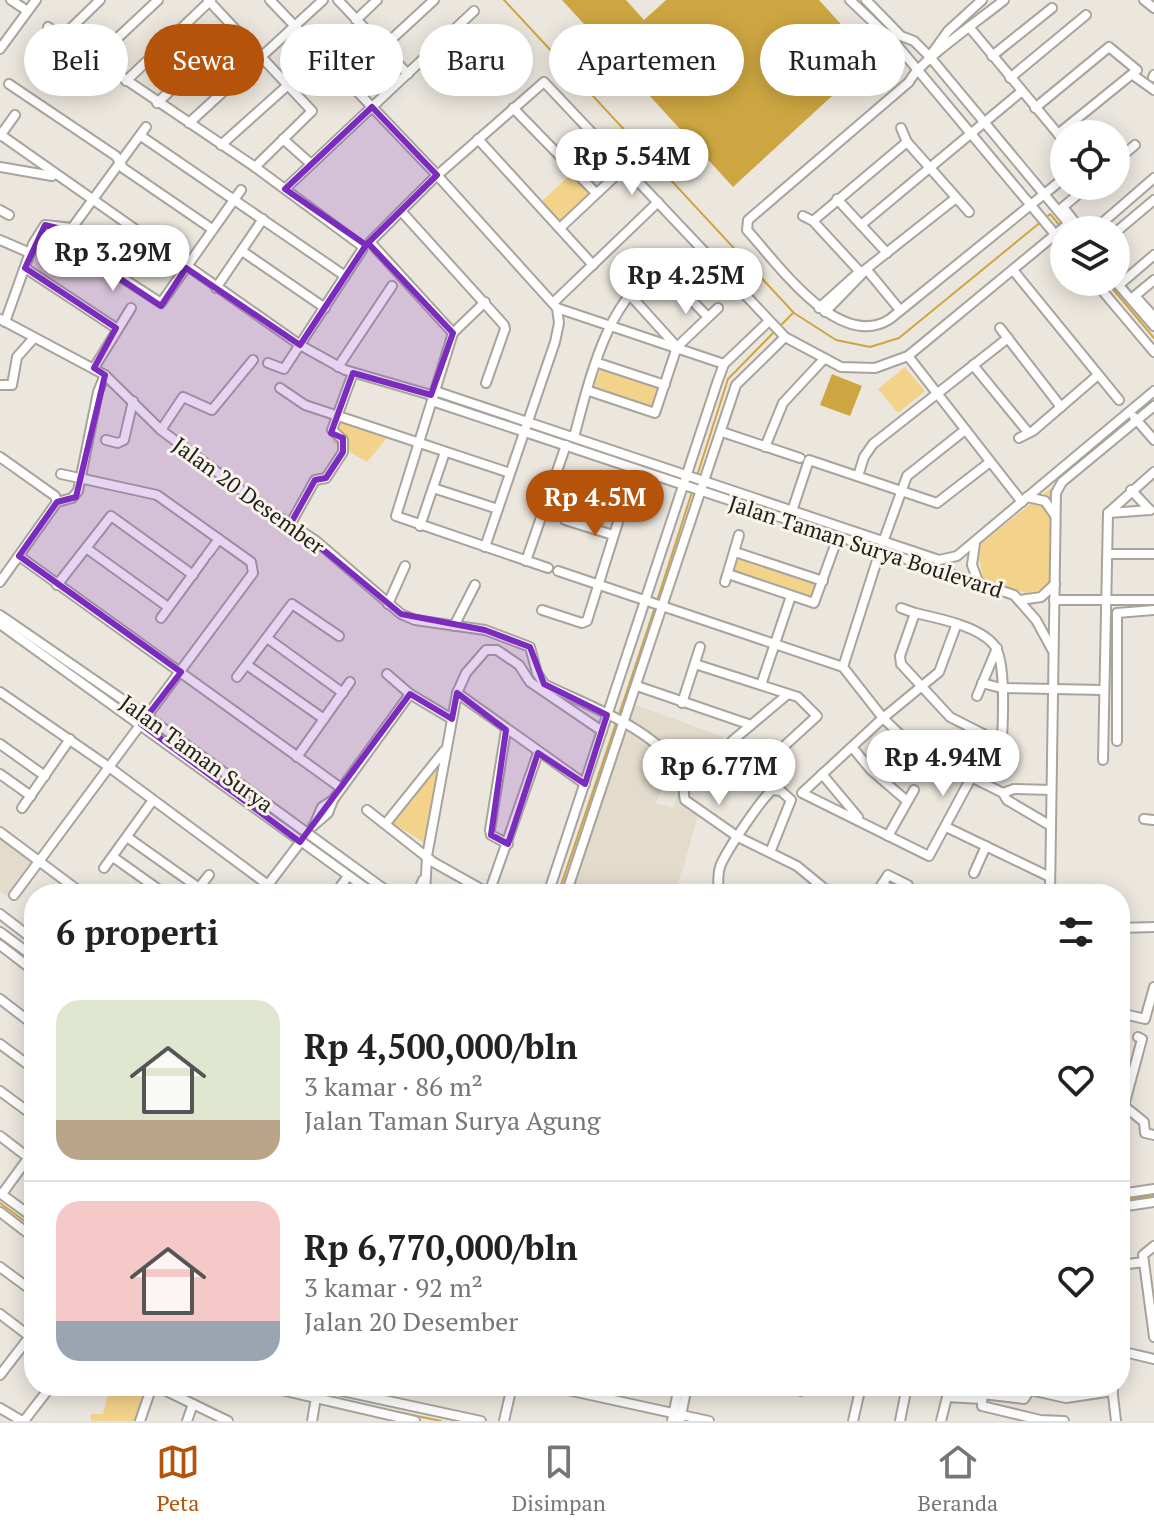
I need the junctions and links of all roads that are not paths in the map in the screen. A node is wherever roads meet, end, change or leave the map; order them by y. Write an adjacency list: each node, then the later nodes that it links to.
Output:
1 (11, 0): 20 (street)
2 (36, 0): 20 (street)
3 (100, 0): 24 (street)
4 (158, 0): 29 (street)
5 (270, 0): 26 (street)
6 (323, 0): 27 (street)
7 (338, 0): 23 (street)
8 (377, 0): 23 (street)
9 (434, 0): 31 (street)
10 (850, 0): 38 (street)
11 (866, 0): 19 (street)
12 (885, 0): 19 (street)
13 (982, 0): 36 (street)
14 (1004, 0): 30 (street)
15 (1144, 0): 18 (street)
16 (209, 1): 25 (street); 44 (street)
17 (1052, 8): 35 (street)
18 (1154, 8)
19 (875, 9): 36 (street)
20 (26, 10): 33 (street)
21 (474, 11): 40 (street)
22 (1086, 15): 43 (street)
23 (356, 20): 28 (street)
24 (75, 24)
25 (230, 24)
26 (292, 24)
27 (296, 24)
28 (360, 24)
29 (128, 28)
30 (970, 28): 35 (street); 36 (street)
31 (403, 29)
32 (280, 39): 34 (street)
33 (0, 49)
34 (264, 53)
35 (992, 56): 43 (street)
36 (930, 57): 38 (street); 59 (street)
37 (264, 59): 42 (street)
38 (915, 68): 65 (street); 138 (street)
39 (403, 69): 40 (street)
40 (408, 74): 55 (street)
41 (1133, 75): 47 (street); 57 (street); 60 (street)
42 (280, 76)
43 (1010, 78): 49 (street)
44 (128, 79)
45 (128, 82): 54 (street)
46 (9, 84): 74 (street)
47 (1154, 90)
48 (280, 92): 71 (street)
49 (1020, 93): 57 (street); 59 (street)
50 (165, 96): 54 (street)
51 (218, 96): 61 (street)
52 (298, 96): 68 (street)
53 (361, 96): 55 (street)
54 (157, 103): 61 (street)
55 (372, 107): 75 (street); 80 (street)
56 (513, 108): 69 (street); 76 (street); 86 (street)
57 (1035, 108): 62 (street)
58 (15, 115): 66 (street)
59 (989, 120): 65 (street); 87 (street)
60 (1082, 120)
61 (189, 123): 71 (street)
62 (1050, 125)
63 (146, 127): 67 (street)
64 (901, 128): 70 (street)
65 (973, 132): 78 (street); 95 (street)
66 (1, 136): 82 (street, Jalan Taman Surya Boulevard)
67 (141, 136): 74 (street); 89 (street)
68 (283, 139): 75 (street); 79 (street)
69 (478, 139): 80 (street); 111 (street)
70 (907, 142): 78 (street); 90 (street)
71 (221, 145): 79 (street)
72 (1135, 145): 73 (street)
73 (1130, 149)
74 (120, 163): 93 (street); 112 (street)
75 (310, 163): 83 (street)
76 (626, 166): 86 (street); 94 (street)
77 (0, 167): 82 (street)
78 (929, 167): 88 (street); 109 (street)
79 (256, 168): 83 (street)
80 (434, 175): 98 (street); 134 (street)
81 (1154, 178): 96 (street)
82 (60, 179): 93 (street, Jalan Taman Surya Boulevard)
83 (285, 189): 125 (street)
84 (1050, 189): 87 (street)
85 (241, 190): 89 (street)
86 (596, 193): 111 (street)
87 (1044, 194): 95 (street); 102 (street)
88 (956, 198): 99 (street); 117 (street)
89 (235, 199): 105 (street); 112 (street)
90 (837, 199): 107 (street); 109 (street)
91 (1071, 200): 103 (street)
92 (1154, 200): 106 (street)
93 (92, 201): 110 (street); 121 (street, Jalan Taman Surya Boulevard)
94 (658, 202): 119 (street); 147 (street)
95 (1031, 204): 108 (street); 139 (street)
96 (1120, 207): 104 (street); 106 (street)
97 (0, 210): 100 (street)
98 (401, 211): 133 (street); 148 (street)
99 (969, 212)
100 (9, 215)
101 (803, 216): 107 (street)
102 (1057, 216)
103 (1070, 216)
104 (1110, 216)
105 (263, 219): 115 (street); 125 (street)
106 (1132, 219)
107 (813, 221): 123 (street)
108 (1050, 223)
109 (861, 225): 117 (street)
110 (72, 228): 116 (street); 121 (street)
111 (560, 228): 119 (street)
112 (212, 229): 121 (street)
113 (0, 240): 116 (street)
114 (1050, 240): 122 (street)
115 (242, 251): 128 (street); 136 (street)
116 (30, 253): 120 (street)
117 (887, 253): 123 (street)
118 (1154, 255): 124 (street)
119 (593, 265): 134 (street)
120 (25, 268): 142 (street); 145 (street)
121 (186, 268): 128 (street, Jalan Taman Surya Boulevard)
122 (1013, 270): 154 (street); 165 (street)
123 (863, 272): 138 (street); 139 (street)
124 (1130, 274)
125 (345, 276): 136 (street)
126 (1154, 280): 132 (street)
127 (392, 286): 161 (street)
128 (216, 288): 151 (street, Jalan Taman Surya Boulevard)
129 (630, 295): 140 (street); 143 (street); 152 (street)
130 (1130, 295): 132 (street)
131 (1107, 296): 153 (street)
132 (1133, 297): 141 (street); 144 (street)
133 (485, 302): 148 (street); 166 (street)
134 (556, 305): 143 (street); 181 (street)
135 (131, 308): 145 (street)
136 (325, 308): 151 (street)
137 (718, 308): 140 (street)
138 (822, 310): 139 (street)
139 (900, 310)
140 (708, 317): 152 (street)
141 (1154, 317)
142 (3, 321): 150 (street, Jalan 20 Desember)
143 (610, 326): 152 (street); 158 (street)
144 (1154, 326)
145 (116, 328): 162 (street)
146 (1000, 328): 149 (street)
147 (777, 330): 156 (street); 159 (street); 185 (street)
148 (453, 333): 173 (street)
149 (1008, 338): 160 (street); 177 (street)
150 (33, 339): 162 (street, Jalan 20 Desember); 167 (street)
151 (300, 345): 157 (street); 161 (street, Jalan Taman Surya Boulevard)
152 (677, 347): 159 (street); 168 (street)
153 (1154, 352)
154 (908, 356): 156 (street); 172 (street)
155 (253, 360): 182 (street)
156 (823, 360): 192 (street)
157 (268, 363)
158 (598, 363): 168 (street); 170 (street)
159 (724, 364): 202 (street)
160 (973, 365): 172 (street); 184 (street)
161 (338, 367): 163 (street, Jalan Taman Surya Boulevard)
162 (94, 368): 164 (street, Jalan 20 Desember)
163 (353, 373): 173 (street, Jalan Taman Surya Boulevard); 179 (street)
164 (105, 375): 175 (street, Jalan 20 Desember); 201 (street)
165 (1098, 375): 174 (street); 177 (street)
166 (486, 383)
167 (0, 385)
168 (665, 385): 170 (street)
169 (280, 388): 179 (street)
170 (589, 391): 186 (street)
171 (1154, 391): 178 (street)
172 (940, 392): 183 (street); 200 (street)
173 (431, 395): 181 (street, Jalan Taman Surya Boulevard); 190 (street)
174 (1119, 400)
175 (133, 401): 182 (street, Jalan 20 Desember); 188 (street)
176 (1154, 406): 180 (street)
177 (1061, 407): 184 (street)
178 (1130, 413): 180 (street); 206 (street)
179 (338, 417): 190 (street); 215 (street)
180 (1137, 420): 189 (street); 214 (street)
181 (526, 426): 186 (street, Jalan Taman Surya Boulevard); 191 (street, Jalan Taman Surya Boulevard); 198 (street)
182 (161, 430): 215 (street, Jalan 20 Desember)
183 (965, 430): 196 (street); 205 (street)
184 (1027, 431): 187 (street)
185 (722, 432): 192 (street); 202 (street)
186 (574, 437): 202 (street, Jalan Taman Surya Boulevard)
187 (1019, 438)
188 (106, 440)
189 (1154, 440)
190 (417, 443): 193 (street); 216 (street)
191 (566, 445): 202 (street, Jalan Taman Surya Boulevard); 229 (street)
192 (765, 447): 195 (street)
193 (445, 452): 198 (street); 203 (street)
194 (0, 457): 207 (street)
195 (804, 459): 200 (street); 210 (street)
196 (990, 462): 205 (street); 206 (street)
197 (1154, 472): 204 (street)
198 (510, 473): 209 (street)
199 (61, 474): 201 (street)
200 (858, 476): 205 (street)
201 (81, 480): 207 (street); 220 (street)
202 (694, 483): 210 (street, Jalan Taman Surya Boulevard); 219 (street, Jalan Taman Surya Boulevard); 242 (street); 248 (street)
203 (433, 488): 209 (street); 216 (street)
204 (1131, 490): 211 (street); 212 (street)
205 (900, 491): 222 (street)
206 (1024, 500): 214 (street); 221 (street)
207 (57, 502): 228 (street)
208 (624, 503): 213 (street)
209 (498, 509): 223 (street)
210 (792, 511): 222 (street, Jalan Taman Surya Boulevard)
211 (1152, 512): 212 (street)
212 (1108, 513): 226 (street)
213 (620, 515): 217 (street); 217 (street)
214 (1055, 516): 236 (street)
215 (291, 523): 247 (street, Jalan 20 Desember)
216 (420, 526): 223 (street)
217 (613, 535): 237 (street)
218 (739, 535): 225 (street)
219 (838, 537): 222 (street, Jalan Taman Surya Boulevard); 234 (street)
220 (219, 539): 233 (street); 268 (street)
221 (975, 542): 222 (street, Jalan Taman Surya Boulevard); 238 (street)
222 (881, 546): 238 (street, Jalan Taman Surya Boulevard); 267 (street)
223 (485, 547): 229 (street)
224 (86, 548): 233 (street); 239 (street); 249 (street)
225 (735, 552): 234 (street); 241 (street)
226 (1108, 554): 227 (street); 245 (street)
227 (1154, 554)
228 (19, 556): 235 (street); 239 (street)
229 (526, 561): 231 (street)
230 (405, 566): 247 (street)
231 (548, 568)
232 (558, 571): 237 (street)
233 (193, 575): 249 (street)
234 (823, 581): 241 (street)
235 (0, 582)
236 (1055, 583): 243 (street); 244 (street)
237 (597, 584): 242 (street); 251 (street)
238 (979, 584): 243 (street, Jalan Taman Surya Boulevard)
239 (57, 585): 268 (street)
240 (475, 585): 257 (street)
241 (791, 596): 261 (street)
242 (647, 599): 248 (street); 289 (street)
243 (1020, 600): 264 (street, Jalan Taman Surya Boulevard)
244 (1054, 600): 245 (street); 264 (street)
245 (1107, 600): 246 (street); 278 (street)
246 (1154, 600)
247 (388, 604): 257 (street, Jalan 20 Desember)
248 (661, 604): 261 (street); 274 (street)
249 (168, 607): 255 (street)
250 (901, 608): 253 (street)
251 (542, 610)
252 (1154, 610): 296 (street)
253 (915, 613): 258 (street); 275 (street)
254 (0, 615): 290 (street, Jalan Taman Surya)
255 (161, 618)
256 (0, 624): 290 (street, Jalan Taman Surya)
257 (454, 626): 289 (street, Jalan 20 Desember)
258 (956, 626): 263 (street); 275 (street)
259 (339, 636): 260 (street)
260 (267, 638): 266 (street); 280 (street)
261 (776, 642): 267 (street); 273 (street)
262 (700, 647): 265 (street)
263 (997, 647): 272 (street); 276 (street)
264 (1053, 651): 277 (street)
265 (695, 664): 273 (street); 285 (street)
266 (247, 665): 270 (street); 287 (street)
267 (843, 667): 286 (street)
268 (181, 672): 290 (street); 302 (street)
269 (387, 674): 282 (street)
270 (237, 677)
271 (350, 682): 280 (street)
272 (982, 683): 276 (street); 284 (street)
273 (761, 685): 283 (street)
274 (637, 686): 285 (street); 289 (street)
275 (921, 687): 286 (street); 297 (street)
276 (1001, 688): 277 (street); 297 (street)
277 (1052, 689): 278 (street); 314 (street)
278 (1103, 690): 303 (street)
279 (0, 692): 294 (street)
280 (343, 693): 287 (street)
281 (457, 693): 288 (street); 292 (street); 293 (street)
282 (410, 694): 288 (street); 312 (street)
283 (788, 694): 291 (street); 306 (street)
284 (977, 696)
285 (682, 703): 291 (street)
286 (883, 718): 299 (street); 310 (street)
287 (324, 719): 302 (street)
288 (452, 719): 300 (street)
289 (616, 719): 293 (street); 329 (street, Jalan 20 Desember); 357 (street)
290 (144, 721): 305 (street); 326 (street, Jalan Taman Surya); 330 (street, Jalan Taman Surya)
291 (751, 725): 295 (street)
292 (506, 730): 301 (street); 331 (street)
293 (602, 731): 311 (street)
294 (70, 739): 305 (street); 309 (street)
295 (732, 741)
296 (1117, 741)
297 (1001, 743): 304 (street)
298 (0, 744): 309 (street)
299 (852, 747): 308 (street); 318 (street)
300 (445, 750): 322 (street); 334 (street)
301 (538, 753): 311 (street); 331 (street)
302 (297, 757): 312 (street)
303 (1103, 760)
304 (1001, 761)
305 (109, 767): 317 (street); 336 (street)
306 (757, 771)
307 (0, 774): 316 (street)
308 (822, 774): 321 (street); 321 (street)
309 (45, 776): 316 (street)
310 (971, 778): 315 (street); 324 (street)
311 (585, 784): 356 (street)
312 (341, 788): 326 (street)
313 (914, 790): 318 (street)
314 (1051, 790): 315 (street); 323 (street)
315 (1003, 793): 323 (street)
316 (31, 796): 319 (street)
317 (153, 800): 328 (street); 347 (street)
318 (907, 801): 327 (street)
319 (22, 808)
320 (367, 810): 322 (street)
321 (859, 818): 327 (street)
322 (387, 822): 334 (street)
323 (1051, 826): 341 (street)
324 (946, 827): 327 (street); 332 (street)
325 (0, 832): 336 (street)
326 (307, 833): 330 (street); 351 (street, Jalan Taman Surya)
327 (888, 836)
328 (127, 837): 335 (street); 345 (street)
329 (738, 837): 333 (street, Jalan 20 Desember); 333 (street); 358 (street)
330 (300, 842): 340 (street, Jalan Taman Surya); 348 (street)
331 (508, 844): 355 (street)
332 (986, 846): 338 (street); 341 (street)
333 (771, 850): 359 (street, Jalan 20 Desember)
334 (427, 856): 342 (street); 354 (street)
335 (113, 857): 337 (street); 344 (street)
336 (40, 862): 343 (street); 363 (street)
337 (104, 868)
338 (974, 873)
339 (209, 875): 346 (street)
340 (348, 876): 349 (street); 350 (street, Jalan Taman Surya)
341 (1050, 877): 362 (street)
342 (423, 880): 352 (street); 353 (street)
343 (70, 884)
344 (151, 884)
345 (187, 884)
346 (202, 884)
347 (267, 884)
348 (269, 884)
349 (342, 884)
350 (360, 884)
351 (377, 884)
352 (421, 884)
353 (424, 884)
354 (473, 884)
355 (494, 884)
356 (551, 884)
357 (569, 884)
358 (720, 884)
359 (817, 884)
360 (882, 884): 361 (street)
361 (906, 884)
362 (1050, 884)
363 (14, 895)
364 (0, 914): 367 (street)
365 (1154, 927): 366 (street)
366 (1130, 928)
367 (19, 930): 369 (street); 370 (street)
368 (0, 932): 370 (street)
369 (24, 933)
370 (12, 939): 372 (street)
371 (0, 945): 373 (street)
372 (24, 949)
373 (24, 963)
374 (1154, 987): 376 (street)
375 (2, 1004): 377 (street)
376 (1130, 1015)
377 (24, 1018)
378 (1138, 1037): 381 (street)
379 (0, 1044): 380 (street)
380 (24, 1062)
381 (1130, 1079)
382 (0, 1091): 383 (street)
383 (24, 1109)
384 (1130, 1111): 385 (street)
385 (1154, 1135)
386 (0, 1136): 387 (street)
387 (24, 1152)
388 (24, 1166): 390 (street)
389 (1154, 1189): 391 (street)
390 (1, 1193): 394 (street)
391 (1130, 1193)
392 (1154, 1202): 393 (street)
393 (1130, 1206)
394 (24, 1210)
395 (0, 1212): 396 (street)
396 (24, 1230)
397 (1154, 1246): 398 (street)
398 (1147, 1266): 402 (street)
399 (0, 1267): 400 (street)
400 (24, 1285)
401 (0, 1314): 403 (street)
402 (1152, 1314): 404 (street)
403 (24, 1329)
404 (1154, 1337)
405 (24, 1342): 408 (street)
406 (1130, 1353): 407 (street)
407 (1154, 1359)
408 (4, 1363): 409 (street)
409 (0, 1375)
410 (43, 1396): 430 (street)
411 (150, 1396): 431 (street)
412 (176, 1396): 427 (street)
413 (317, 1396): 434 (street)
414 (334, 1396): 435 (street)
415 (345, 1396): 436 (street)
416 (510, 1396): 437 (street)
417 (591, 1396): 429 (street)
418 (678, 1396): 429 (street)
419 (684, 1396): 429 (street)
420 (859, 1396): 439 (street)
421 (905, 1396): 440 (street)
422 (956, 1396): 441 (street)
423 (982, 1396): 442 (street)
424 (1003, 1396): 425 (street)
425 (1026, 1396)
426 (1114, 1396): 443 (street)
427 (193, 1404): 432 (street); 433 (street)
428 (0, 1408): 430 (street)
429 (677, 1418): 438 (street)
430 (23, 1421)
431 (140, 1421)
432 (187, 1421)
433 (227, 1421)
434 (312, 1421)
435 (415, 1421)
436 (481, 1421)
437 (504, 1421)
438 (709, 1421)
439 (853, 1421)
440 (900, 1421)
441 (941, 1421)
442 (1064, 1421)
443 (1116, 1421)

